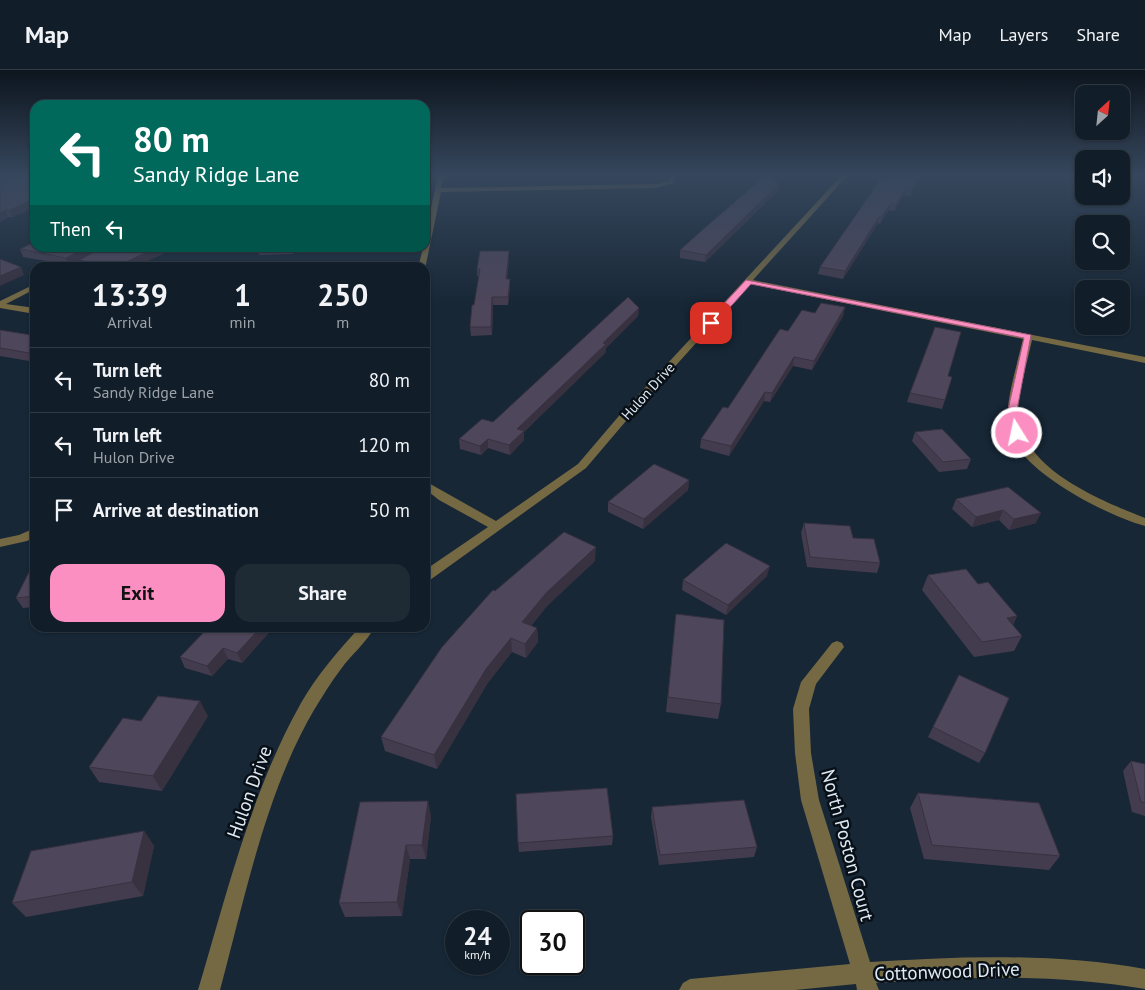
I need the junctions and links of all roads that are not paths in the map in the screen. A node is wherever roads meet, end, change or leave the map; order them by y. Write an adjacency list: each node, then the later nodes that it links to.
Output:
1 (806, 218): 4 (street, Hulon Drive)
2 (102, 252): 3 (street)
3 (83, 262)
4 (749, 282): 8 (street); 12 (street, Hulon Drive)
5 (30, 289): 6 (street)
6 (0, 305): 7 (street)
7 (30, 310)
8 (1028, 337): 9 (street); 11 (street)
9 (1145, 360)
10 (430, 488): 12 (street)
11 (1145, 522)
12 (496, 526): 15 (street, Hulon Drive)
13 (30, 534): 14 (street)
14 (0, 543)
15 (430, 573)
16 (364, 632): 20 (street, Hulon Drive)
17 (837, 647): 19 (street, North Poston Court)
18 (1145, 979): 19 (street, Cottonwood Drive)
19 (865, 982): 21 (street, Cottonwood Drive)
20 (209, 990)
21 (690, 990)

